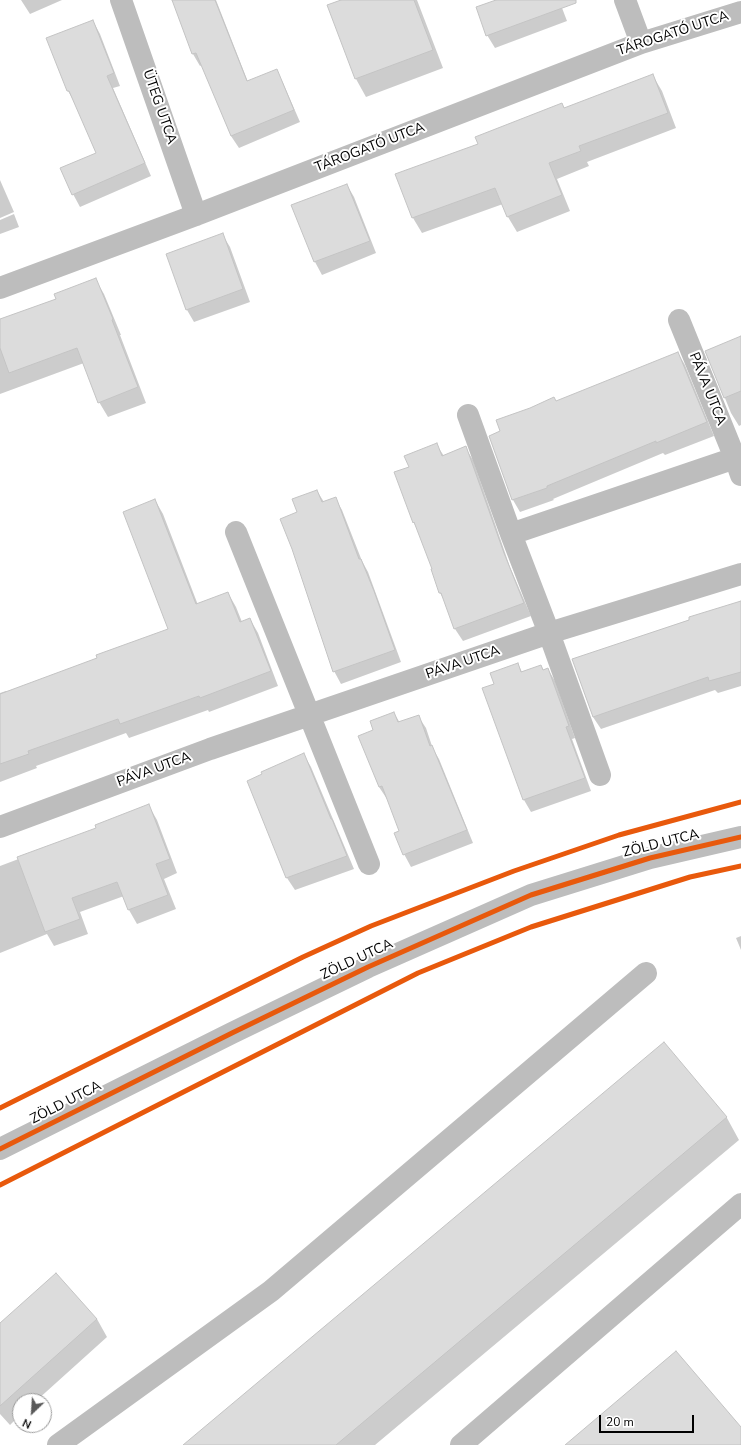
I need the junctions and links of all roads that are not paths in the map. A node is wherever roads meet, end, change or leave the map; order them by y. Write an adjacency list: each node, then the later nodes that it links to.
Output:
1 (121, 0): 5 (street, ÜTEG UTCA)
2 (625, 0): 4 (street)
3 (741, 12): 4 (street, TÁROGATÓ UTCA)
4 (641, 43): 5 (street, TÁROGATÓ UTCA)
5 (196, 215): 6 (street, TÁROGATÓ UTCA)
6 (0, 288)
7 (679, 320): 9 (street, PÁVA UTCA)
8 (468, 415): 11 (street)
9 (738, 467): 11 (street, PÁVA UTCA)
10 (236, 532): 14 (street)
11 (511, 534): 13 (street)
12 (741, 574): 13 (street, PÁVA UTCA)
13 (549, 634): 14 (street, PÁVA UTCA); 15 (street)
14 (309, 716): 16 (street, PÁVA UTCA); 18 (street)
15 (600, 776)
16 (0, 827)
17 (741, 837): 20 (street, ZÖLD UTCA)
18 (368, 864)
19 (646, 973): 22 (street)
20 (0, 1149)
21 (741, 1204): 23 (street)
22 (58, 1445)
23 (461, 1445)

